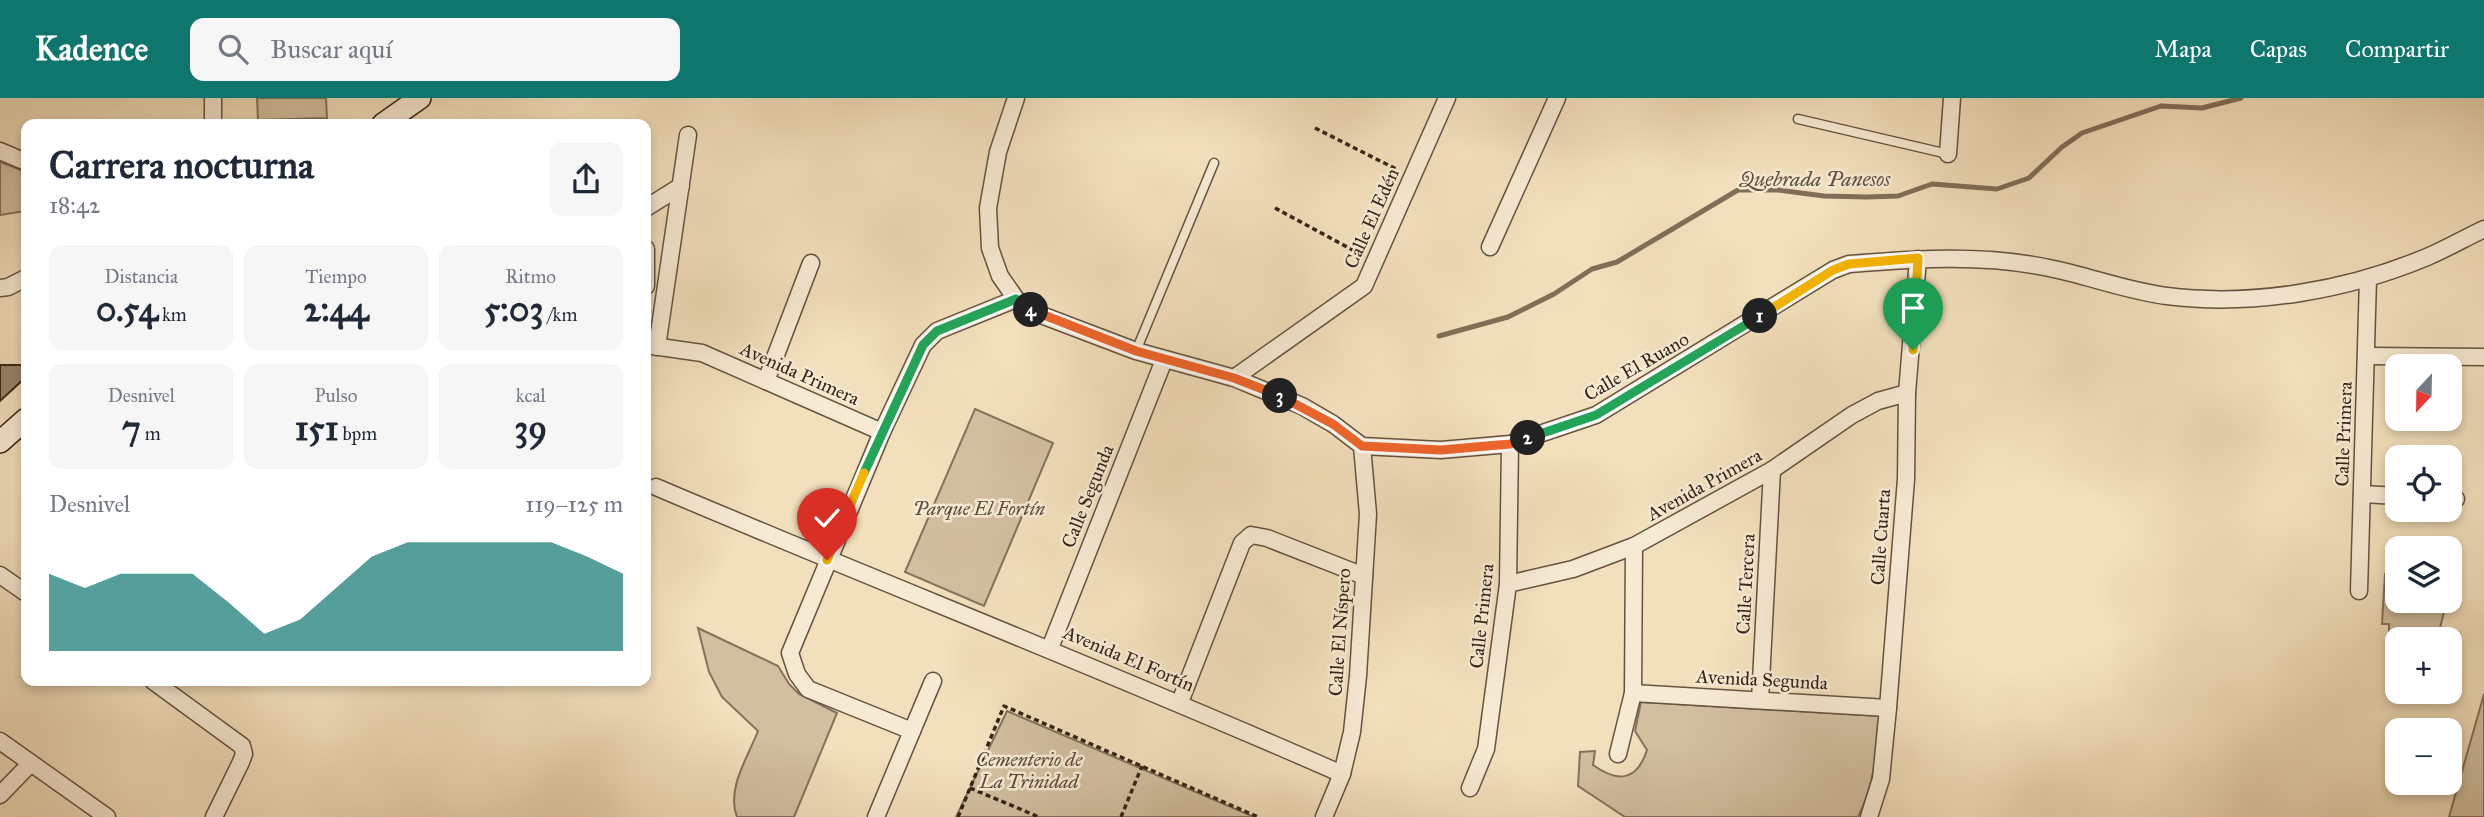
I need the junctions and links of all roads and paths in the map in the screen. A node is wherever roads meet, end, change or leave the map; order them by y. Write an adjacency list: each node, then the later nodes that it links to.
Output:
1 (213, 98): 7 (street)
2 (419, 98): 8 (main road)
3 (1016, 98): 28 (street)
4 (1447, 98): 16 (street, Calle El Edén)
5 (1557, 98): 21 (street)
6 (1952, 98): 13 (street)
7 (213, 119)
8 (390, 119)
9 (1798, 119): 13 (lane)
10 (1315, 128): 16 (path)
11 (688, 135): 17 (street)
12 (0, 151): 14 (street)
13 (1948, 154)
14 (21, 160)
15 (1214, 163): 30 (lane)
16 (1413, 177): 23 (street, Calle El Edén)
17 (681, 186): 18 (street); 29 (street)
18 (651, 205)
19 (1275, 208): 23 (path)
20 (2484, 229): 25 (street, Calle El Ruano)
21 (1490, 247)
22 (1918, 258): 25 (street, Calle El Ruano); 36 (street, Calle Cuarta); 38 (street, Calle El Ruano)
23 (1374, 261): 34 (street, Calle El Edén)
24 (811, 263): 35 (street)
25 (2368, 278): 31 (street, Calle Primera)
26 (21, 280): 27 (street)
27 (0, 288)
28 (1016, 299): 30 (street); 37 (street)
29 (651, 346): 35 (street, Avenida Primera)
30 (1136, 351): 33 (street)
31 (2366, 356): 32 (street); 42 (street, Calle Primera)
32 (2484, 357)
33 (1164, 360): 34 (street); 51 (street, Calle Segunda)
34 (1234, 378): 39 (street)
35 (766, 381): 37 (street, Avenida Primera)
36 (1908, 393): 40 (street, Avenida Primera); 57 (street, Calle Cuarta)
37 (882, 432): 45 (street)
38 (1510, 444): 39 (street, Calle El Ruano); 48 (street, Calle Primera)
39 (1362, 446): 47 (street, Calle El Níspero)
40 (1772, 470): 44 (street, Avenida Primera); 55 (street, Calle Tercera)
41 (656, 487): 45 (street)
42 (2362, 494): 43 (street); 50 (street, Calle Primera)
43 (2385, 495)
44 (1634, 546): 48 (street, Avenida Primera); 54 (street)
45 (827, 560): 51 (street, Avenida El Fortín); 58 (street)
46 (0, 575): 49 (street)
47 (1364, 576): 56 (street); 63 (street, Calle El Níspero)
48 (1508, 584): 65 (street, Calle Primera)
49 (21, 590)
50 (2359, 591)
51 (1049, 648): 56 (street, Avenida El Fortín)
52 (933, 681): 58 (street)
53 (160, 686): 68 (street)
54 (1633, 693): 55 (street, Avenida Segunda); 60 (street)
55 (1759, 700): 57 (street, Avenida Segunda)
56 (1180, 702): 63 (street, Avenida El Fortín)
57 (1888, 708): 75 (street, Calle Cuarta)
58 (912, 731): 69 (street)
59 (0, 741): 61 (street)
60 (1618, 754)
61 (32, 763): 66 (street); 67 (street)
62 (1142, 766): 64 (path); 72 (path); 73 (path)
63 (1342, 774): 74 (street, Calle El Níspero)
64 (970, 788): 70 (path); 71 (path)
65 (1470, 788)
66 (0, 795)
67 (107, 817)
68 (214, 817)
69 (876, 817)
70 (958, 817)
71 (1039, 817)
72 (1121, 817)
73 (1258, 817)
74 (1324, 817)
75 (1869, 817)

